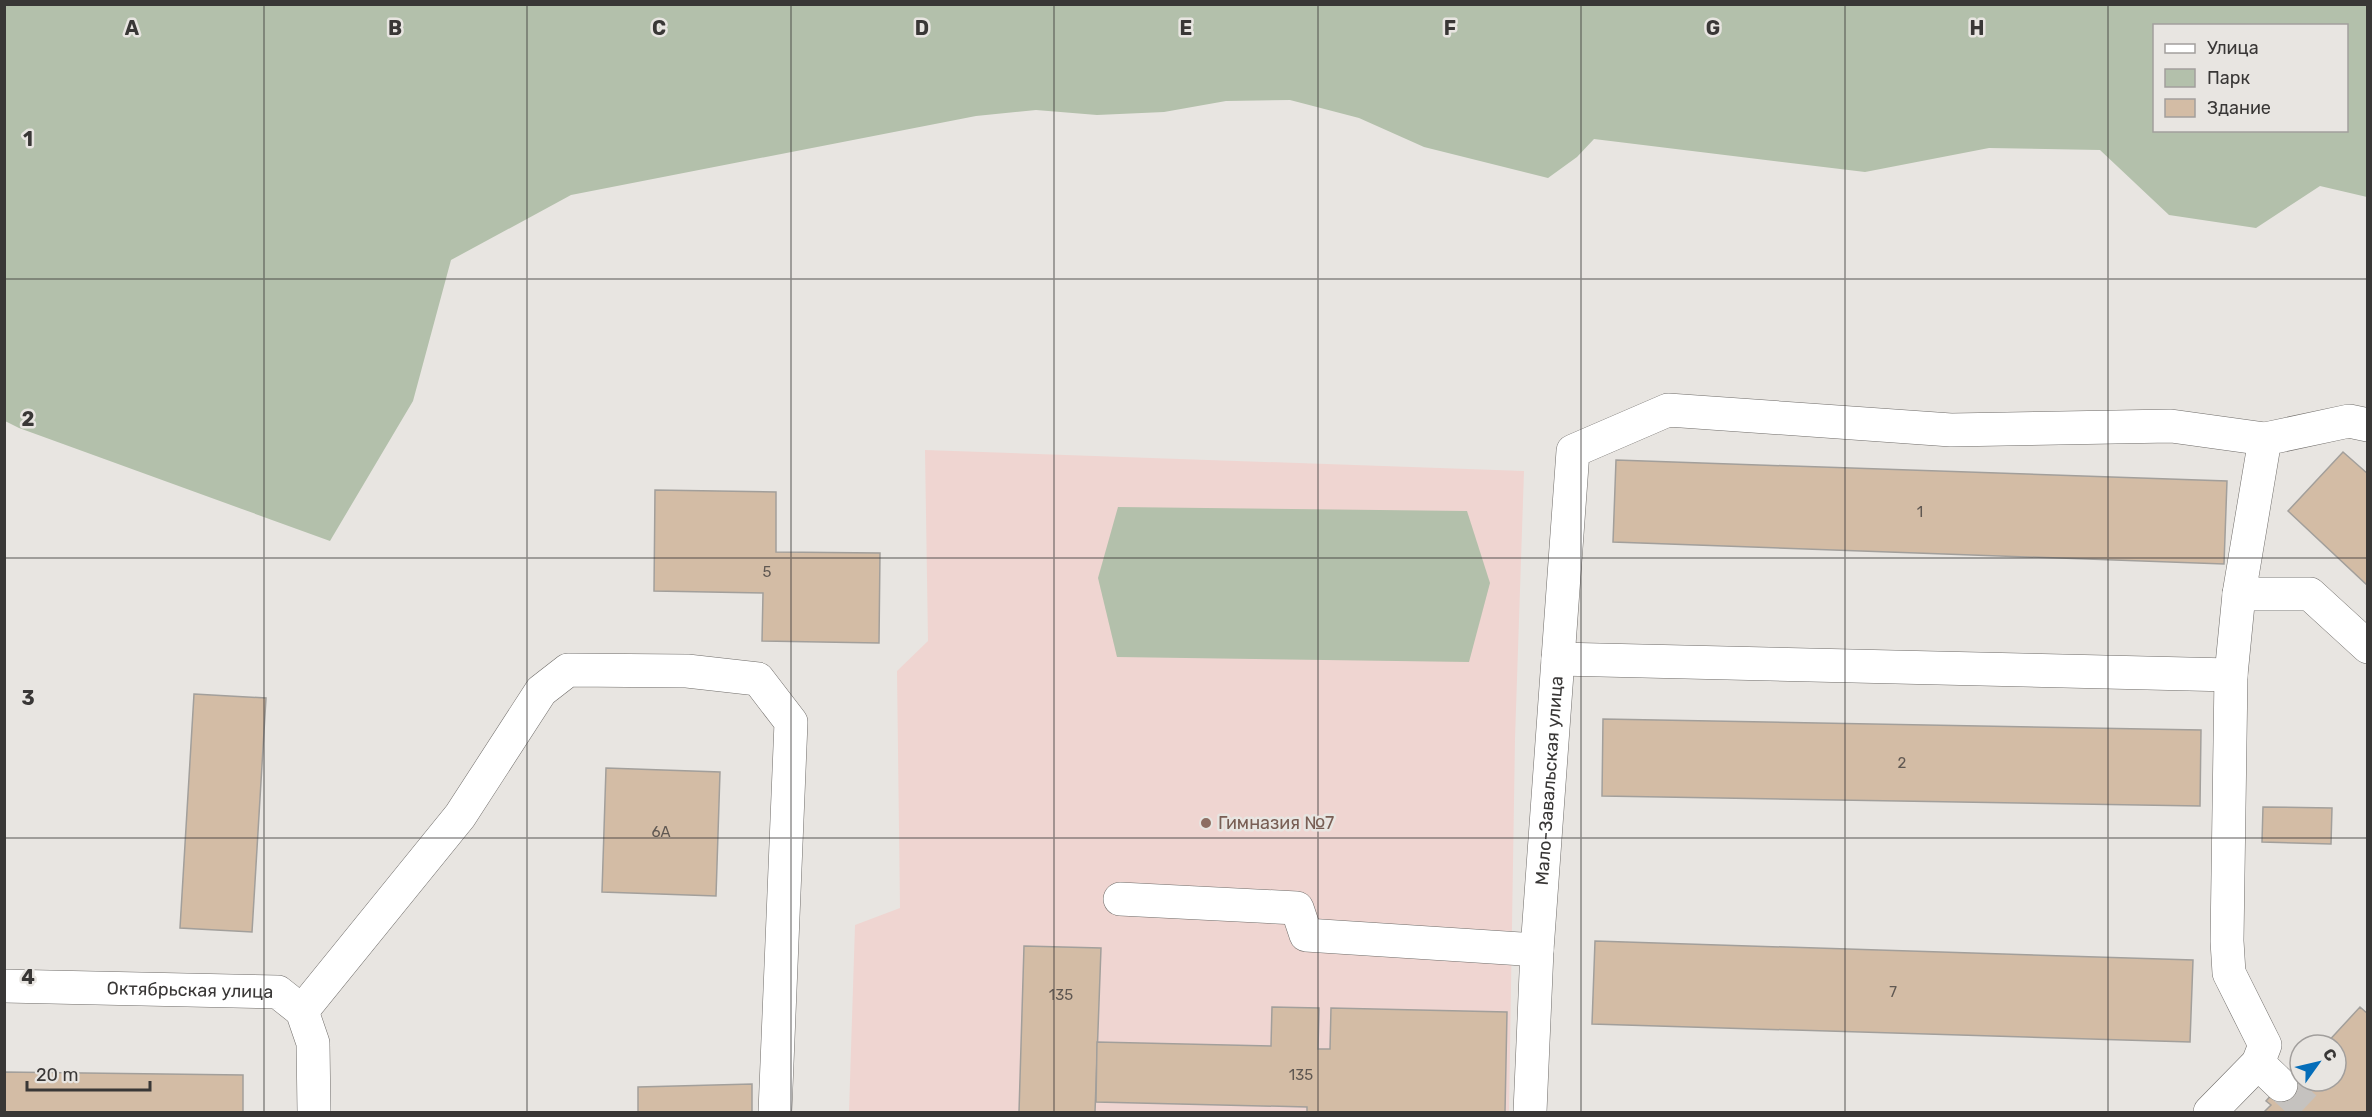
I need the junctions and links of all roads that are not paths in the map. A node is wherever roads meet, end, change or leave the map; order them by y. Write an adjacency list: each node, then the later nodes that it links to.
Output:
1 (2367, 425): 2 (street)
2 (2265, 439): 3 (street); 5 (street, Мало-Завальская улица)
3 (2239, 594): 4 (street); 6 (street)
4 (2367, 647)
5 (1558, 659): 6 (street); 8 (street, Мало-Завальская улица)
6 (2231, 675): 14 (street)
7 (1120, 899): 8 (street)
8 (1537, 950): 13 (street, Мало-Завальская улица)
9 (4, 986): 10 (street, Октябрьская улица)
10 (302, 1011): 11 (street); 12 (street)
11 (314, 1113)
12 (775, 1113)
13 (1530, 1113)
14 (2210, 1113)

